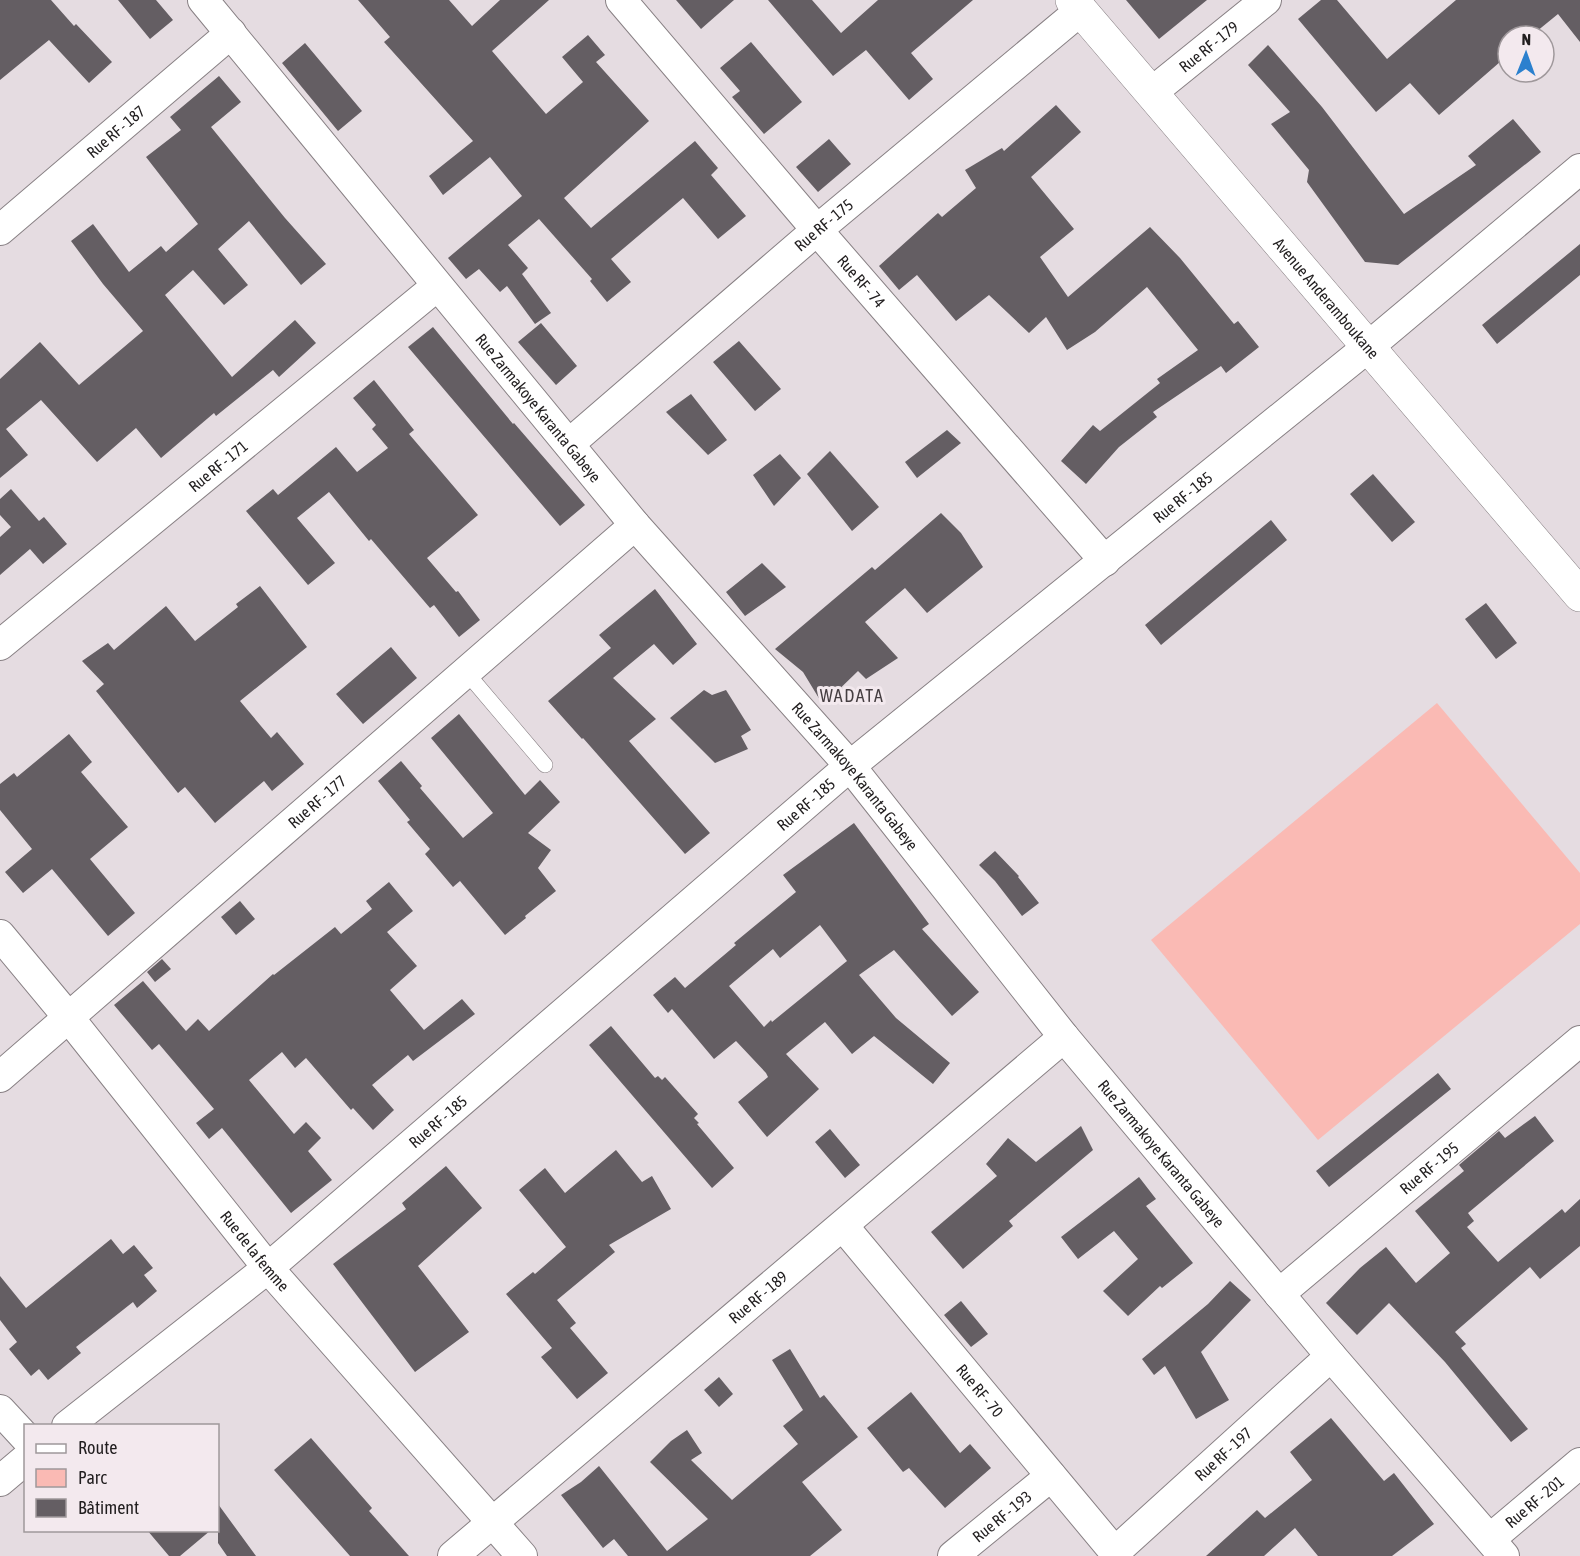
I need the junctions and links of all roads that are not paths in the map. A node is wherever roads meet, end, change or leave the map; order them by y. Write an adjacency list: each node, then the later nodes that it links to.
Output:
1 (203, 0): 5 (street, Rue Zarmakoye Karanta Gabeye)
2 (621, 0): 9 (street, Rue RF - 74)
3 (1266, 0): 6 (street, Rue RF - 179)
4 (1077, 5): 6 (street, Avenue Anderamboukane); 9 (street, Rue RF - 175)
5 (231, 33): 8 (street, Rue RF - 187); 10 (street, Rue Zarmakoye Karanta Gabeye)
6 (1151, 93): 11 (street, Avenue Anderamboukane)
7 (1580, 169): 11 (street, Rue RF - 185)
8 (0, 230)
9 (817, 230): 12 (street, Rue RF - 175); 14 (street, Rue RF - 74)
10 (437, 286): 12 (street, Rue Zarmakoye Karanta Gabeye); 16 (street, Rue RF - 171)
11 (1368, 347): 14 (street, Rue RF - 185); 15 (street, Avenue Anderamboukane)
12 (569, 444): 13 (street, Rue Zarmakoye Karanta Gabeye)
13 (635, 525): 17 (street, Rue RF - 177); 19 (street, Rue Zarmakoye Karanta Gabeye)
14 (1105, 561): 19 (street, Rue RF - 185)
15 (1580, 595)
16 (0, 645)
17 (466, 672): 18 (lane); 21 (street, Rue RF - 177)
18 (545, 765)
19 (850, 766): 22 (street, Rue Zarmakoye Karanta Gabeye); 26 (street, Rue RF - 185)
20 (0, 935): 21 (street, Rue de la femme)
21 (69, 1018): 24 (street, Rue RF - 177); 26 (street, Rue de la femme)
22 (1064, 1037): 25 (street, Rue RF - 189); 27 (street, Rue Zarmakoye Karanta Gabeye)
23 (1580, 1041): 27 (street, Rue RF - 195)
24 (0, 1077)
25 (843, 1226): 34 (street, Rue RF - 70); 36 (street, Rue RF - 189)
26 (268, 1268): 30 (street, Rue RF - 185); 36 (street, Rue de la femme)
27 (1279, 1294): 28 (street, Rue Zarmakoye Karanta Gabeye)
28 (1331, 1356): 37 (street, Rue Zarmakoye Karanta Gabeye); 38 (street, Rue RF - 197)
29 (0, 1410): 31 (street)
30 (68, 1424)
31 (24, 1436)
32 (24, 1461): 35 (street)
33 (1580, 1463): 37 (street, Rue RF - 201)
34 (1051, 1476): 38 (street, Rue RF - 70); 41 (street, Rue RF - 193)
35 (0, 1480)
36 (493, 1522): 39 (street, Rue RF - 189); 40 (street, Rue de la femme)
37 (1497, 1548)
38 (1116, 1554)
39 (453, 1556)
40 (522, 1556)
41 (953, 1556)

